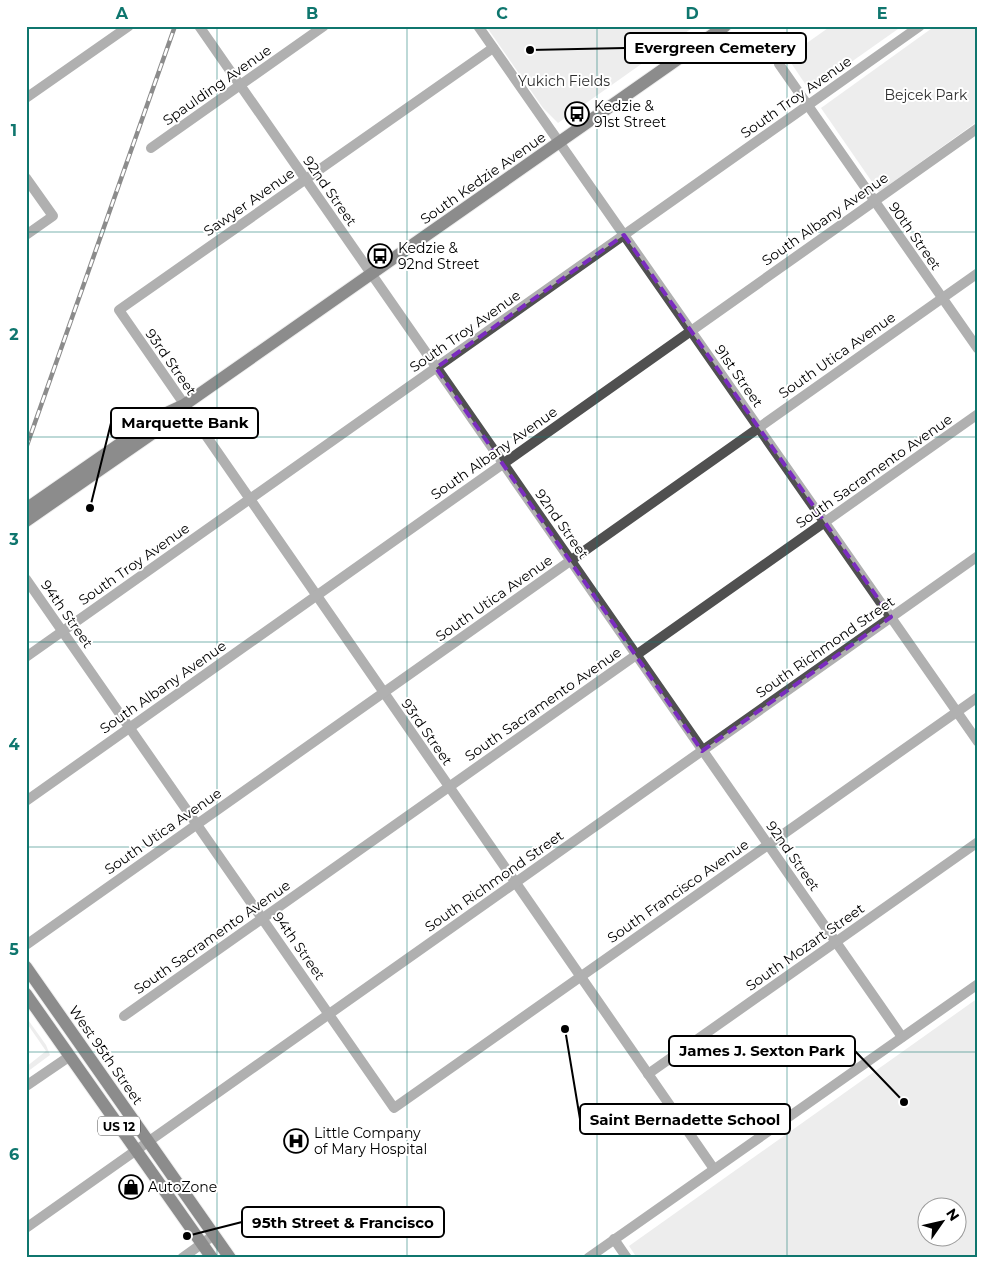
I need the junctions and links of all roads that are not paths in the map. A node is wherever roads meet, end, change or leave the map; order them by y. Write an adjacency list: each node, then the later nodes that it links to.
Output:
1 (129, 26): 10 (street)
2 (199, 26): 9 (street, 92nd Street)
3 (324, 26): 9 (street, Spaulding Avenue)
4 (478, 26): 7 (street, 91st Street)
5 (725, 26): 13 (main road, South Kedzie Avenue)
6 (920, 26): 11 (street, South Troy Avenue)
7 (493, 48): 13 (street, 91st Street); 16 (street, Sawyer Avenue)
8 (779, 64): 11 (street, 90th Street)
9 (240, 86): 14 (street, Spaulding Avenue); 16 (street, 92nd Street)
10 (26, 98)
11 (808, 105): 17 (street, 90th Street); 19 (street, South Troy Avenue)
12 (978, 128): 17 (street, South Albany Avenue)
13 (560, 143): 19 (street, 91st Street); 21 (main road, South Kedzie Avenue)
14 (152, 148)
15 (26, 178): 18 (street)
16 (305, 179): 21 (street, 92nd Street); 23 (street, Sawyer Avenue)
17 (874, 201): 22 (street, 90th Street); 24 (street, South Albany Avenue)
18 (26, 235)
19 (624, 235): 24 (street, 91st Street); 26 (street, South Troy Avenue)
20 (978, 272): 22 (street, South Utica Avenue)
21 (371, 274): 26 (street, 92nd Street); 27 (main road, South Kedzie Avenue)
22 (942, 298): 25 (street, 90th Street); 29 (street, South Utica Avenue)
23 (119, 310): 27 (street, 93rd Street)
24 (691, 331): 29 (street, 91st Street); 30 (street, South Albany Avenue)
25 (978, 349)
26 (436, 368): 30 (street, 92nd Street); 31 (street, South Troy Avenue)
27 (184, 405): 31 (street, 93rd Street); 32 (main road, South Kedzie Avenue); 33 (main road, South Kedzie Avenue)
28 (978, 414): 34 (street, South Sacramento Avenue)
29 (759, 428): 34 (street, 91st Street); 36 (street, South Utica Avenue)
30 (503, 464): 36 (street, 92nd Street); 38 (street, South Albany Avenue)
31 (250, 500): 38 (street, 93rd Street); 40 (street, South Troy Avenue)
32 (26, 509)
33 (26, 521)
34 (825, 522): 39 (street, 91st Street); 41 (street, South Sacramento Avenue)
35 (978, 556): 39 (street, South Richmond Street)
36 (570, 561): 41 (street, 92nd Street); 43 (street, South Utica Avenue)
37 (26, 579): 40 (street, 94th Street)
38 (316, 596): 43 (street, 93rd Street); 46 (street, South Albany Avenue)
39 (891, 617): 45 (street, 91st Street); 48 (street, South Richmond Street)
40 (63, 631): 42 (street, South Troy Avenue); 46 (street, 94th Street)
41 (636, 655): 48 (street, 92nd Street); 49 (street, South Sacramento Avenue)
42 (26, 657)
43 (384, 693): 49 (street, 93rd Street); 51 (street, South Utica Avenue)
44 (978, 697): 45 (street, South Francisco Avenue)
45 (957, 712): 47 (street, 91st Street); 53 (street, South Francisco Avenue)
46 (130, 728): 50 (street, South Albany Avenue); 51 (street, 94th Street)
47 (978, 742)
48 (702, 751): 53 (street, 92nd Street); 54 (street, South Richmond Street)
49 (449, 787): 54 (street, 93rd Street); 55 (street, South Sacramento Avenue)
50 (26, 801)
51 (197, 824): 55 (street, 94th Street); 57 (street, South Utica Avenue)
52 (978, 842): 56 (street, South Mozart Street)
53 (768, 845): 56 (street, 92nd Street); 59 (street, South Francisco Avenue)
54 (515, 883): 59 (street, 93rd Street); 62 (street, South Richmond Street)
55 (263, 919): 62 (street, 94th Street); 63 (street, South Sacramento Avenue)
56 (836, 942): 64 (street, 92nd Street); 66 (street, South Mozart Street)
57 (26, 945)
58 (26, 967): 69 (main road, West 95th Street / US 12)
59 (580, 977): 66 (street, 93rd Street); 68 (street, South Francisco Avenue)
60 (978, 984): 64 (street)
61 (26, 994): 65 (main road, US 12)
62 (329, 1014): 68 (street, 94th Street); 69 (street, South Richmond Street)
63 (124, 1016)
64 (902, 1037): 71 (street)
65 (70, 1056): 67 (street); 70 (main road, US 12)
66 (648, 1074): 71 (street, 93rd Street)
67 (26, 1086)
68 (394, 1108)
69 (148, 1142): 70 (street, South Richmond Street); 73 (main road, West 95th Street / US 12)
70 (136, 1150): 72 (street, South Richmond Street); 75 (main road, US 12)
71 (714, 1169): 74 (street)
72 (26, 1228)
73 (214, 1235): 75 (street); 78 (main road, West 95th Street / US 12)
74 (614, 1239): 79 (street); 80 (street)
75 (202, 1243): 76 (street); 77 (main road, US 12)
76 (182, 1258)
77 (212, 1258)
78 (230, 1258)
79 (588, 1258)
80 (627, 1258)

